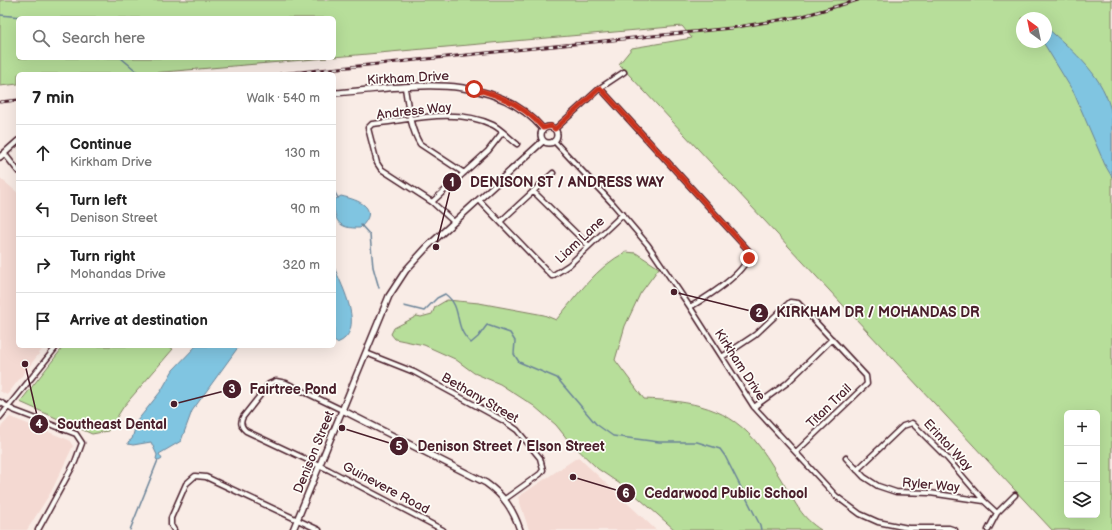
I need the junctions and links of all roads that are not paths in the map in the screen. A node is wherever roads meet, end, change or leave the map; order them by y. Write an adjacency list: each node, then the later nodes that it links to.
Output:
1 (624, 72): 3 (street)
2 (405, 88): 4 (street, Kirkham Drive); 5 (street); 6 (street, Kirkham Drive)
3 (600, 88): 7 (street); 24 (street)
4 (336, 93)
5 (411, 120): 8 (street, Andress Way); 15 (street); 19 (street, Andress Way)
6 (543, 128): 7 (street); 9 (street)
7 (555, 129): 10 (street)
8 (502, 132): 12 (street, Andress Way); 15 (street)
9 (543, 140): 10 (street); 18 (street, Denison Street)
10 (554, 141): 20 (street, Kirkham Drive)
11 (16, 143): 13 (street)
12 (516, 144)
13 (2, 155): 14 (street)
14 (16, 169)
15 (464, 173): 19 (street)
16 (553, 173): 17 (street)
17 (533, 191): 21 (street); 23 (street)
18 (479, 200): 21 (street); 22 (street, Denison Street)
19 (432, 202): 22 (street, Andress Way)
20 (623, 214): 23 (street, Liam Lane); 24 (street, Kirkham Drive)
21 (501, 221): 23 (street, Liam Lane)
22 (454, 222): 27 (street, Denison Street)
23 (589, 246)
24 (690, 307): 28 (street, Kirkham Drive)
25 (832, 339): 28 (street, Titan Trail); 31 (street); 34 (street, Titan Trail)
26 (56, 348): 30 (street)
27 (366, 353): 32 (street, Denison Street); 39 (street, Bethany Street)
28 (722, 357): 31 (street, Kirkham Drive)
29 (0, 402): 30 (street)
30 (9, 407): 33 (street); 43 (street)
31 (754, 407): 34 (street, Kirkham Drive)
32 (342, 410): 36 (street, Denison Street); 36 (street, Guinevere Road); 39 (street)
33 (0, 417)
34 (796, 452): 49 (street, Kirkham Drive)
35 (846, 458): 37 (street, Ryler Way)
36 (320, 465): 42 (street, Denison Street); 47 (street, Guinevere Road)
37 (857, 470): 40 (street, Ryler Way); 40 (street, Erintol Way)
38 (1015, 496): 41 (street)
39 (505, 499): 48 (street)
40 (984, 501): 41 (street)
41 (997, 513): 50 (street)
42 (298, 519): 44 (street); 45 (street, Denison Street); 46 (street)
43 (38, 530)
44 (174, 530)
45 (293, 530)
46 (320, 530)
47 (443, 530)
48 (520, 530)
49 (954, 530)
50 (988, 530)

